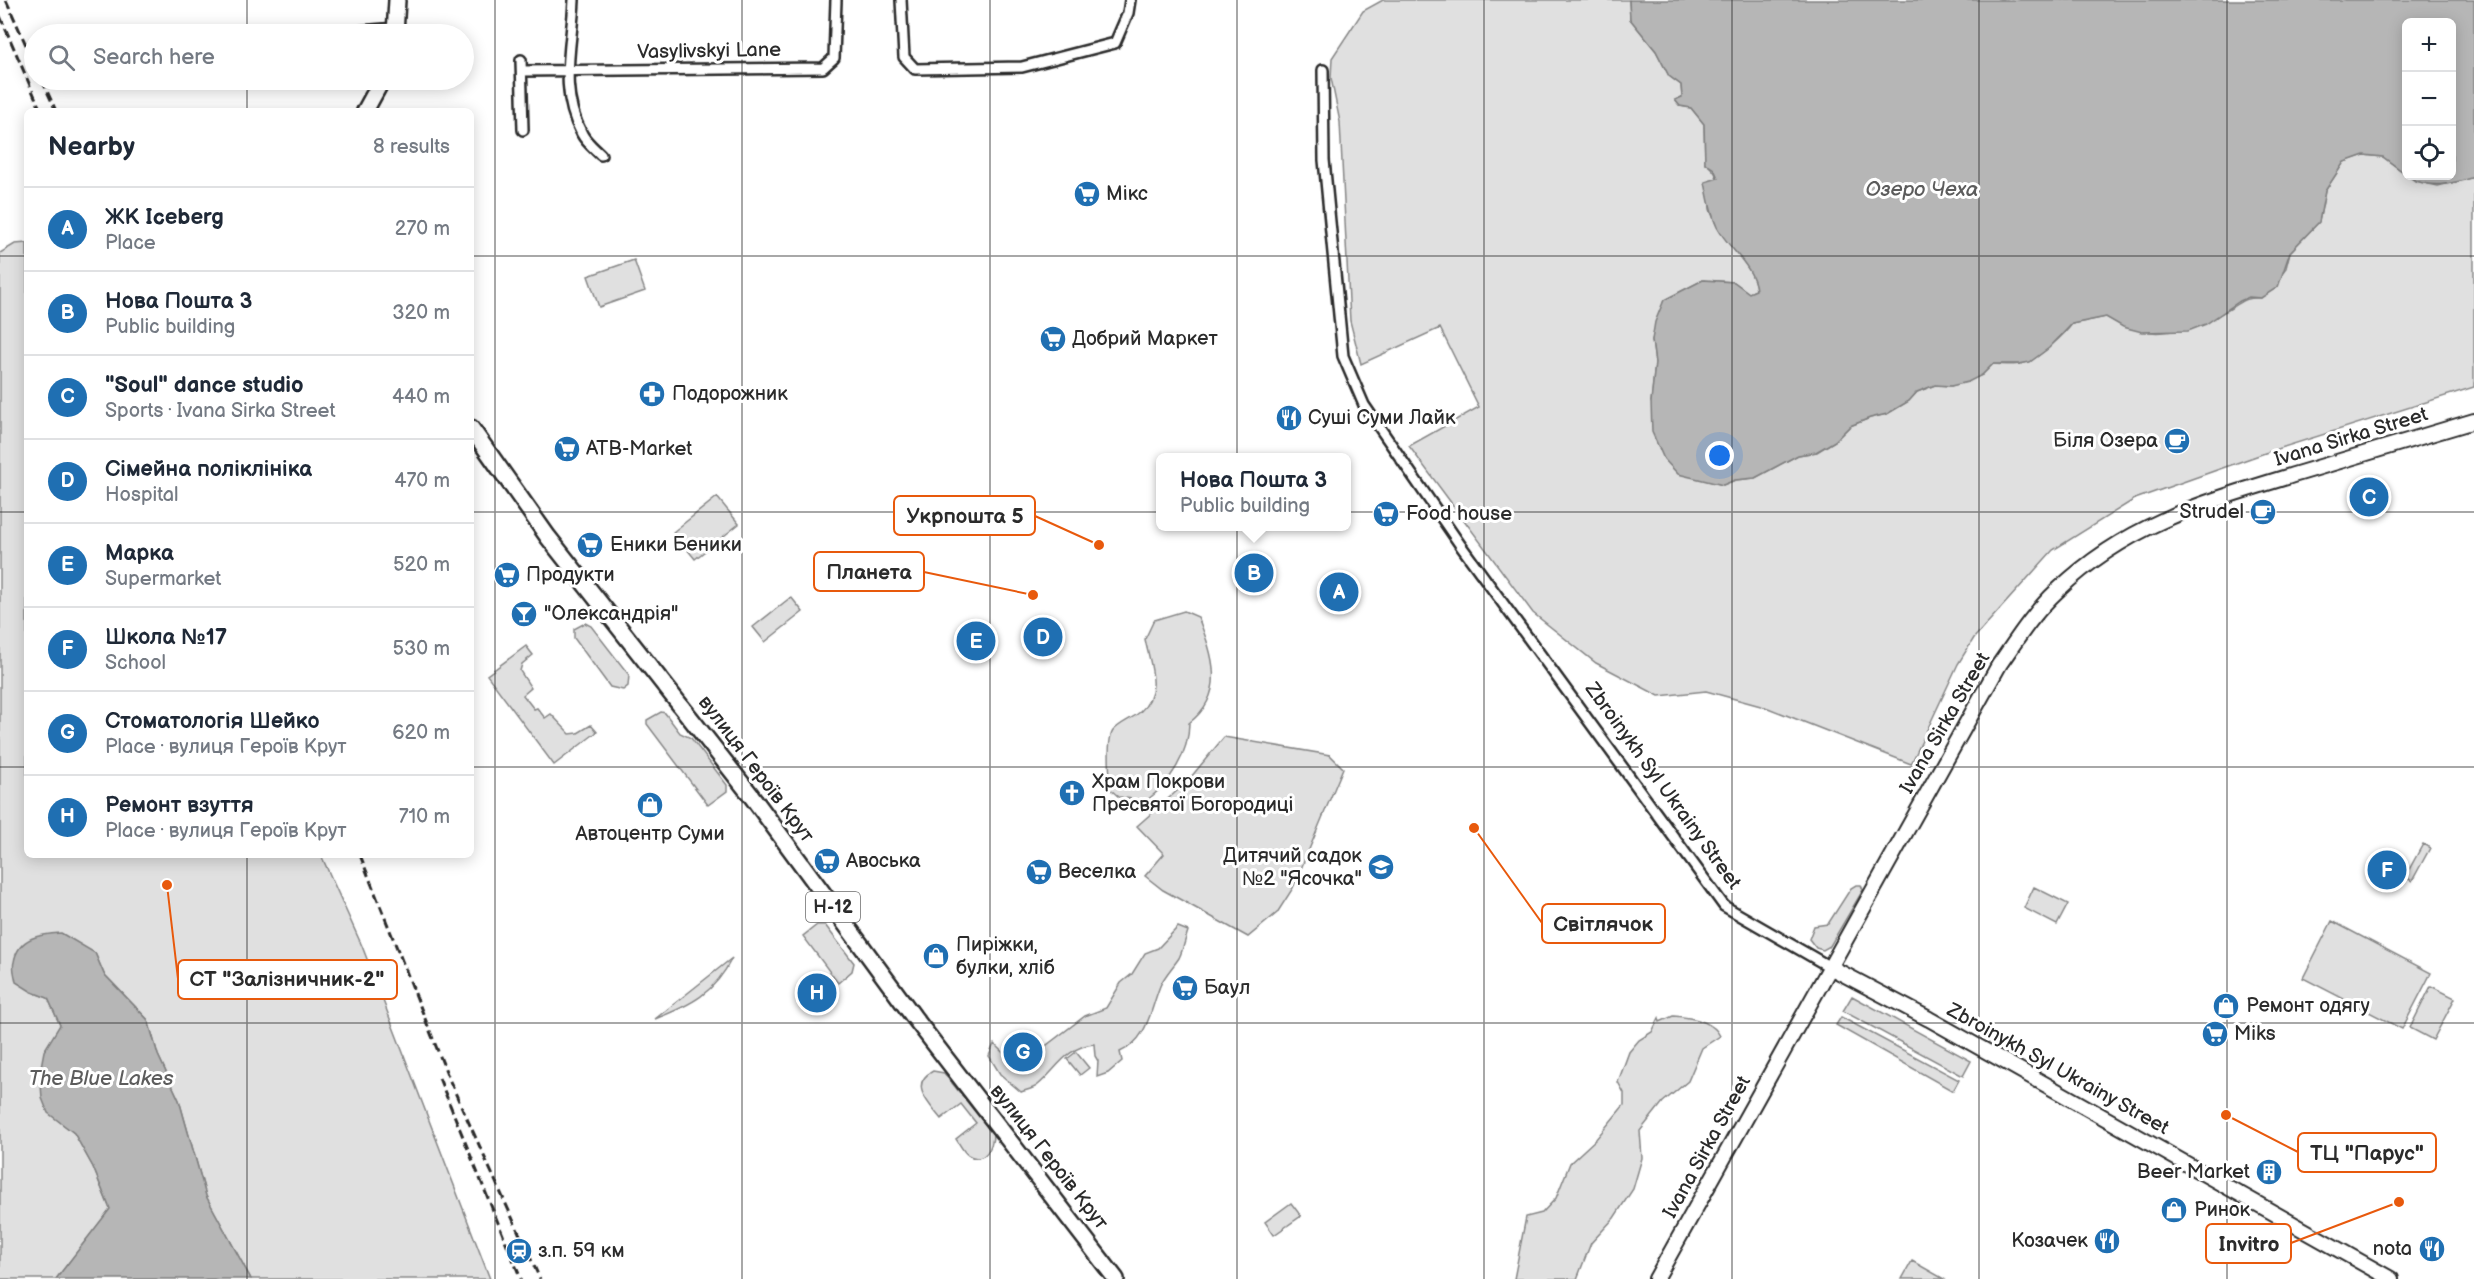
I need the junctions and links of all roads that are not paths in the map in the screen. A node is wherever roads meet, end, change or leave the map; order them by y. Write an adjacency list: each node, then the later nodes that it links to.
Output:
1 (397, 0): 6 (main road)
2 (574, 0): 10 (street)
3 (836, 0): 10 (street, Vasylivskyi Lane)
4 (901, 0): 5 (street)
5 (1130, 0)
6 (395, 24)
7 (521, 60): 8 (street)
8 (523, 70): 10 (street, Vasylivskyi Lane); 13 (street)
9 (1323, 70): 17 (street, Zbroinykh Syl Ukrainy Street)
10 (566, 71): 14 (street)
11 (377, 90): 12 (main road)
12 (367, 108)
13 (523, 130)
14 (601, 155)
15 (2474, 421): 17 (street, Ivana Sirka Street)
16 (474, 432): 18 (main road, вулиця Героїв Крут / Н-12)
17 (1830, 967): 19 (street, Ivana Sirka Street); 20 (street, Zbroinykh Syl Ukrainy Street)
18 (1116, 1279)
19 (1656, 1279)
20 (2391, 1279)

